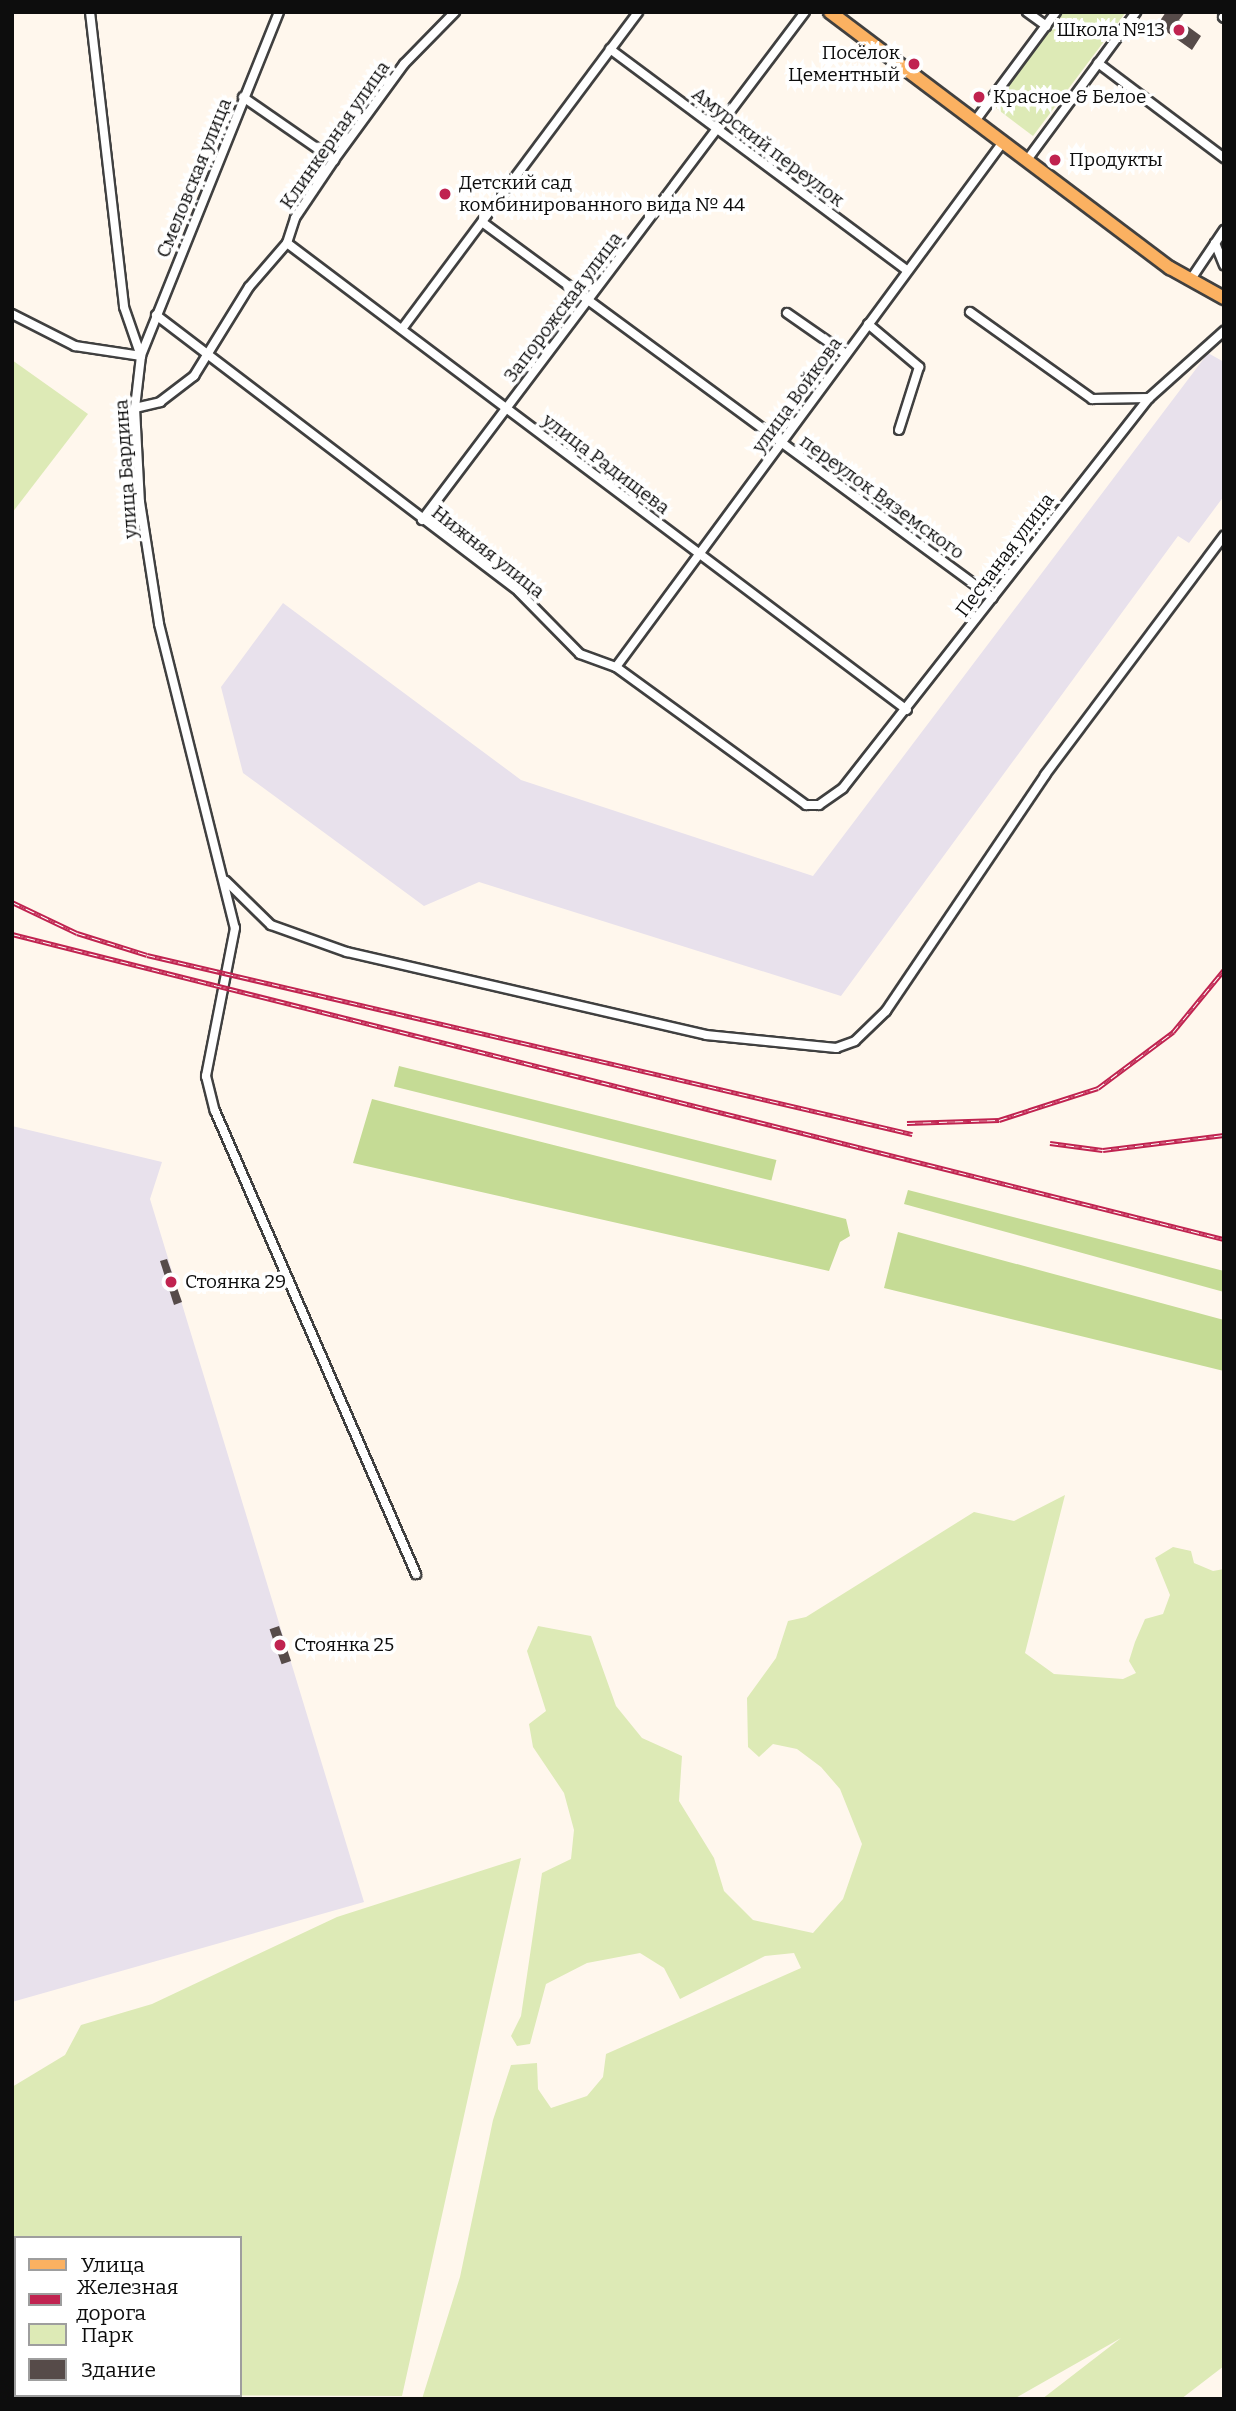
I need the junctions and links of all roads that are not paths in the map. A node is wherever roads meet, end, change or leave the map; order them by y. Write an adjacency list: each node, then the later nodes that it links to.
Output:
1 (90, 12): 37 (street, улица Бардина)
2 (279, 12): 13 (street, Смеловская улица)
3 (455, 12): 18 (street, Клинкерная улица)
4 (638, 12): 11 (street)
5 (805, 12): 15 (street, Запорожская улица)
6 (830, 12): 14 (main road)
7 (1027, 12): 10 (street)
8 (1056, 12): 10 (street)
9 (1136, 12): 12 (street)
10 (1046, 26): 14 (street)
11 (610, 49): 15 (street, Амурский переулок); 20 (street)
12 (1098, 63): 17 (street); 19 (street)
13 (243, 97): 18 (street); 32 (street, Смеловская улица)
14 (975, 121): 16 (main road)
15 (717, 128): 25 (street, Амурский переулок); 28 (street, Запорожская улица)
16 (1003, 142): 19 (main road); 25 (street, улица Войкова)
17 (1224, 158)
18 (334, 160): 22 (street, Клинкерная улица)
19 (1027, 160): 26 (main road)
20 (482, 222): 28 (street, переулок Вяземского); 34 (street)
21 (1224, 230): 23 (street)
22 (287, 243): 34 (street, улица Радищева); 38 (street, Клинкерная улица)
23 (1215, 243): 24 (street); 26 (street)
24 (1224, 265)
25 (907, 270): 33 (street, улица Войкова)
26 (1191, 279): 27 (main road)
27 (1224, 298)
28 (588, 300): 41 (street, Запорожская улица); 43 (street, переулок Вяземского)
29 (970, 312): 39 (street)
30 (787, 313): 36 (street)
31 (12, 314): 37 (street)
32 (156, 315): 37 (street, Смеловская улица); 38 (street, Нижняя улица)
33 (868, 324): 36 (street, улица Войкова); 42 (street)
34 (402, 329): 41 (street, улица Радищева)
35 (1224, 331): 39 (street, Песчаная улица)
36 (846, 354): 43 (street, улица Войкова)
37 (141, 356): 40 (street, улица Бардина)
38 (210, 356): 40 (street, Клинкерная улица); 44 (street, Нижняя улица)
39 (1149, 398): 47 (street, Песчаная улица)
40 (135, 408): 51 (street, улица Бардина)
41 (506, 408): 44 (street, Запорожская улица); 46 (street, улица Радищева)
42 (899, 430)
43 (782, 442): 46 (street, улица Войкова); 47 (street, переулок Вяземского)
44 (422, 520): 48 (street, Нижняя улица)
45 (1224, 536): 51 (street)
46 (699, 554): 48 (street, улица Войкова); 49 (street, улица Радищева)
47 (993, 598): 49 (street, Песчаная улица)
48 (616, 667): 50 (street, Нижняя улица)
49 (907, 710): 50 (street, Песчаная улица)
50 (819, 805)
51 (224, 879): 52 (street, улица Бардина)
52 (416, 1574)

